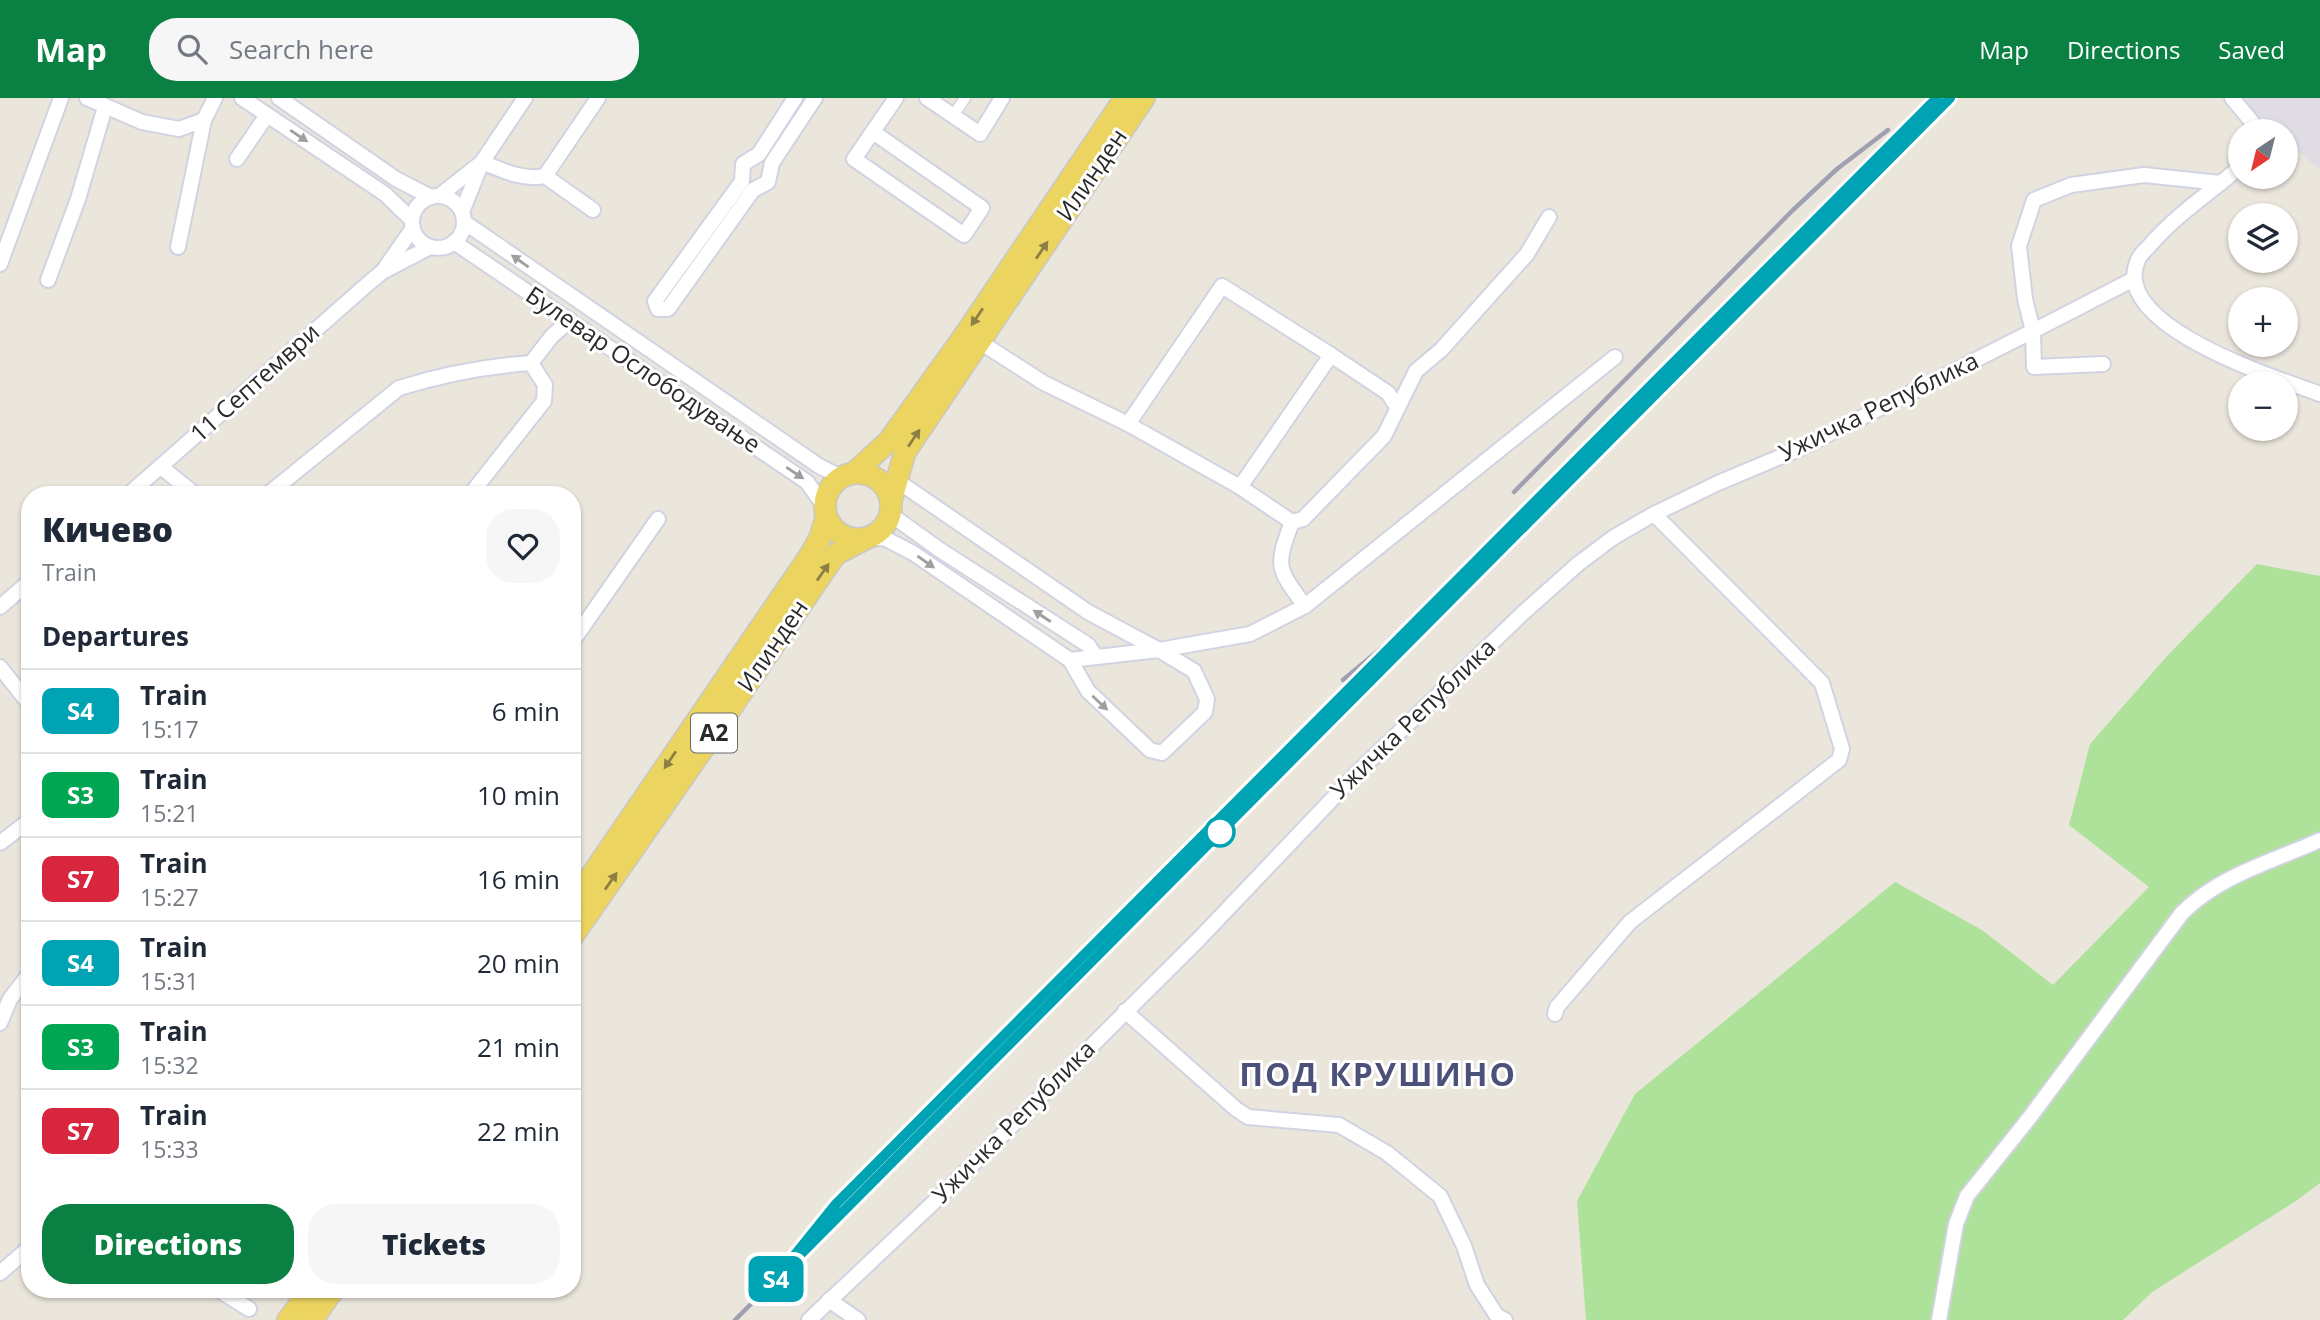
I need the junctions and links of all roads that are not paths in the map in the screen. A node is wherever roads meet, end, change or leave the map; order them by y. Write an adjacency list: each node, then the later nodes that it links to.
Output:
1 (61, 98): 36 (street)
2 (87, 98): 17 (street)
3 (215, 98): 21 (street)
4 (242, 98): 18 (street)
5 (279, 98): 28 (street)
6 (525, 98): 24 (street)
7 (598, 98): 25 (street)
8 (795, 98): 9 (street)
9 (815, 98)
10 (896, 98): 22 (street)
11 (927, 98): 19 (street)
12 (965, 98): 19 (street)
13 (1002, 98): 19 (street)
14 (1125, 98): 51 (main road, Илинден / A2, one-way to 51)
15 (1144, 98): 42 (main road, Илинден, one-way to 15)
16 (2232, 98): 20 (street)
17 (105, 107): 21 (street); 39 (street)
18 (267, 115): 23 (street); 32 (street, one-way to 32)
19 (953, 116)
20 (2250, 119)
21 (204, 120): 34 (street)
22 (873, 132): 22 (street)
23 (237, 159)
24 (482, 162): 25 (street); 28 (street); 30 (street)
25 (545, 176): 29 (street)
26 (2228, 177): 27 (street)
27 (2221, 183): 38 (street); 41 (street)
28 (435, 196): 30 (street); 32 (street)
29 (593, 210)
30 (463, 217): 33 (street); 51 (street, Булевар Ослободување, one-way to 30)
31 (1549, 217): 48 (street)
32 (412, 224): 35 (street); 37 (street, 11 Септември)
33 (454, 242): 35 (street); 40 (street, Булевар Ослободување)
34 (178, 247)
35 (430, 247): 37 (street, 11 Септември)
36 (0, 264)
37 (382, 272): 50 (street, 11 Септември)
38 (2134, 279): 41 (street, Ужичка Република); 47 (street)
39 (48, 280)
40 (570, 320): 45 (street); 59 (street, Булевар Ослободување, one-way to 59)
41 (2034, 331): 46 (street); 60 (street, Ужичка Република)
42 (980, 342): 49 (street); 52 (main road, Илинден, one-way to 42)
43 (1331, 355): 48 (street); 49 (street); 57 (street)
44 (1615, 357): 65 (street)
45 (531, 363): 55 (street); 56 (street)
46 (2103, 364)
47 (2320, 394)
48 (1397, 407): 62 (street)
49 (1128, 425): 57 (street)
50 (161, 467): 53 (street, 11 Септември); 54 (street)
51 (847, 475): 58 (main road); 59 (main road, Илинден / A2)
52 (896, 480): 58 (main road, Илинден); 68 (street)
53 (139, 486)
54 (185, 486)
55 (278, 486)
56 (477, 486)
57 (1240, 487): 62 (street)
58 (891, 508): 63 (main road, Илинден / A2); 69 (street, one-way to 58)
59 (825, 512): 63 (main road); 76 (main road, Илинден / A2, one-way to 76)
60 (1654, 514): 79 (street, Ужичка Република); 80 (street)
61 (658, 519): 67 (street)
62 (1292, 522): 65 (street)
63 (865, 539): 70 (street, one-way to 70); 77 (main road, Илинден / A2, one-way to 63)
64 (21, 589): 66 (street)
65 (1305, 606): 68 (street)
66 (0, 607)
67 (581, 629)
68 (1159, 650): 69 (street); 70 (street, one-way to 68)
69 (1096, 657): 70 (street)
70 (1070, 660)
71 (0, 667): 72 (street)
72 (21, 694)
73 (21, 827): 75 (street)
74 (2320, 840): 94 (street)
75 (0, 843)
76 (581, 891)
77 (581, 924)
78 (21, 985): 81 (street)
79 (1125, 1011): 87 (street, Ужичка Република); 93 (street)
80 (1555, 1014)
81 (0, 1023)
82 (21, 1255): 83 (street)
83 (0, 1273)
84 (241, 1298): 88 (street)
85 (305, 1298): 89 (main road)
86 (327, 1298): 90 (main road)
87 (829, 1300): 91 (street, Ужичка Република); 92 (street)
88 (249, 1309)
89 (288, 1320)
90 (312, 1320)
91 (809, 1320)
92 (858, 1320)
93 (1505, 1320)
94 (1939, 1320)

